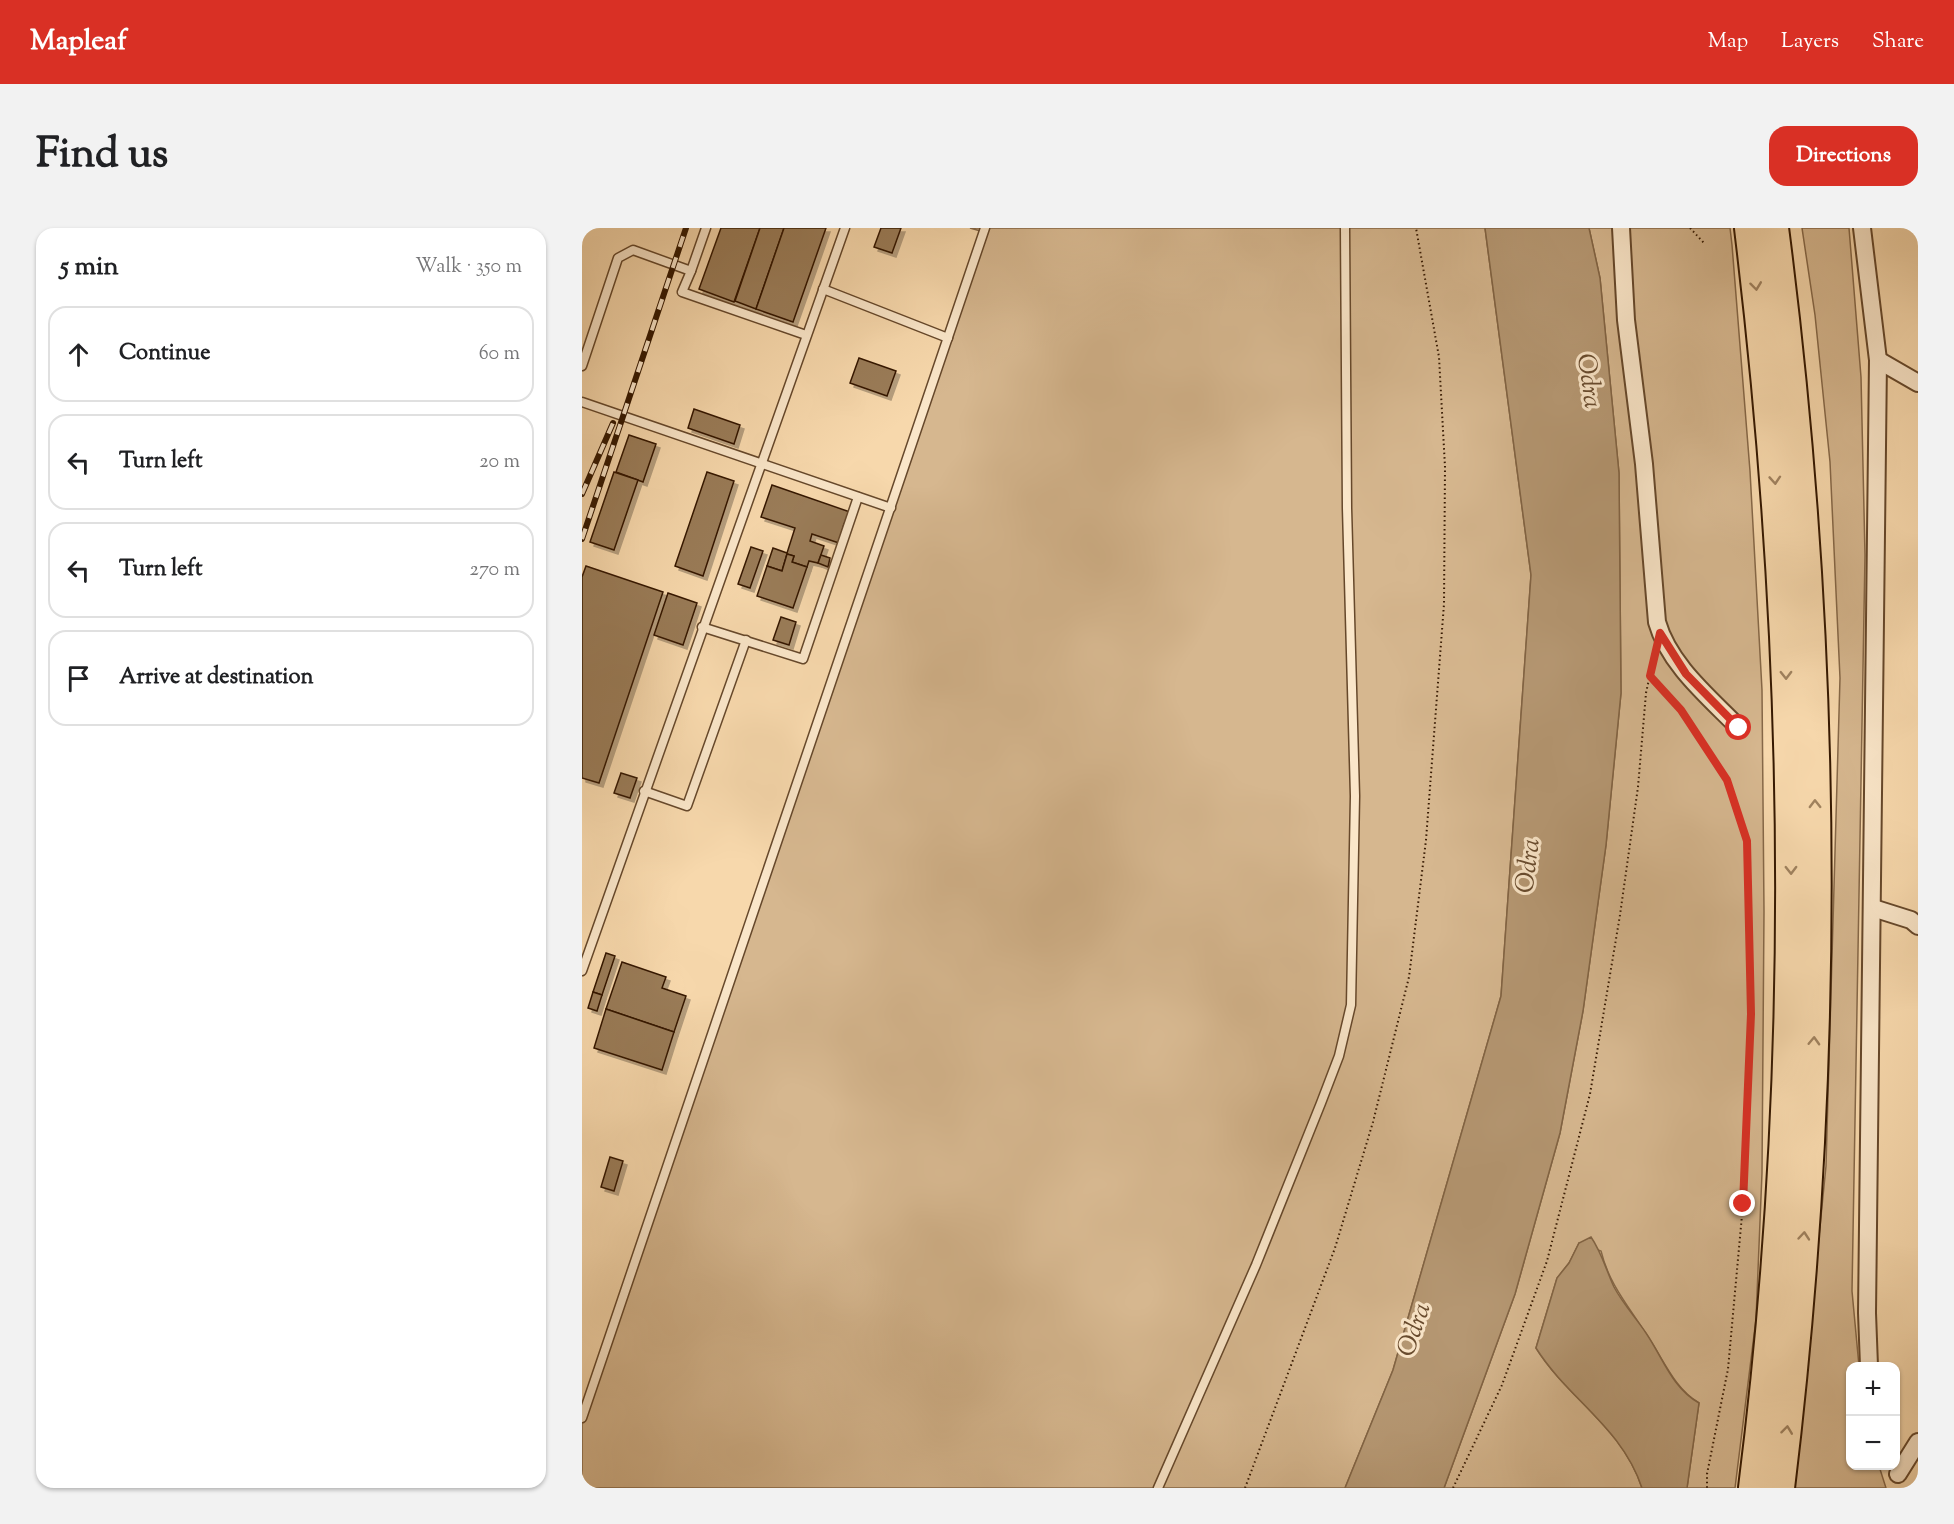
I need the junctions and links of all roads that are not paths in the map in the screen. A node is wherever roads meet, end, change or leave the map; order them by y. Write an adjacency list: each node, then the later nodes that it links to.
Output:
1 (706, 228): 9 (lane)
2 (845, 228): 10 (lane)
3 (986, 228): 12 (lane)
4 (1346, 228): 31 (lane)
5 (1621, 228): 22 (street)
6 (1749, 228): 32 (highway, one-way to 32)
7 (1774, 228): 33 (highway, one-way to 7)
8 (1862, 228): 13 (street)
9 (691, 271): 11 (lane); 14 (lane)
10 (823, 289): 11 (lane); 12 (lane)
11 (806, 335): 17 (lane)
12 (948, 338): 19 (lane)
13 (1878, 360): 15 (street); 24 (street)
14 (582, 366)
15 (1918, 383)
16 (582, 402): 17 (lane)
17 (760, 463): 18 (lane); 20 (lane)
18 (858, 497): 19 (lane); 21 (lane)
19 (891, 508): 28 (lane)
20 (702, 627): 21 (lane); 23 (lane)
21 (746, 640): 23 (lane)
22 (1739, 728)
23 (644, 791): 26 (lane)
24 (1873, 908): 25 (street); 27 (street)
25 (1918, 926)
26 (582, 971)
27 (1869, 1362)
28 (582, 1418)
29 (1918, 1442): 30 (street)
30 (1898, 1476)
31 (1158, 1488)
32 (1753, 1488)
33 (1780, 1488)

